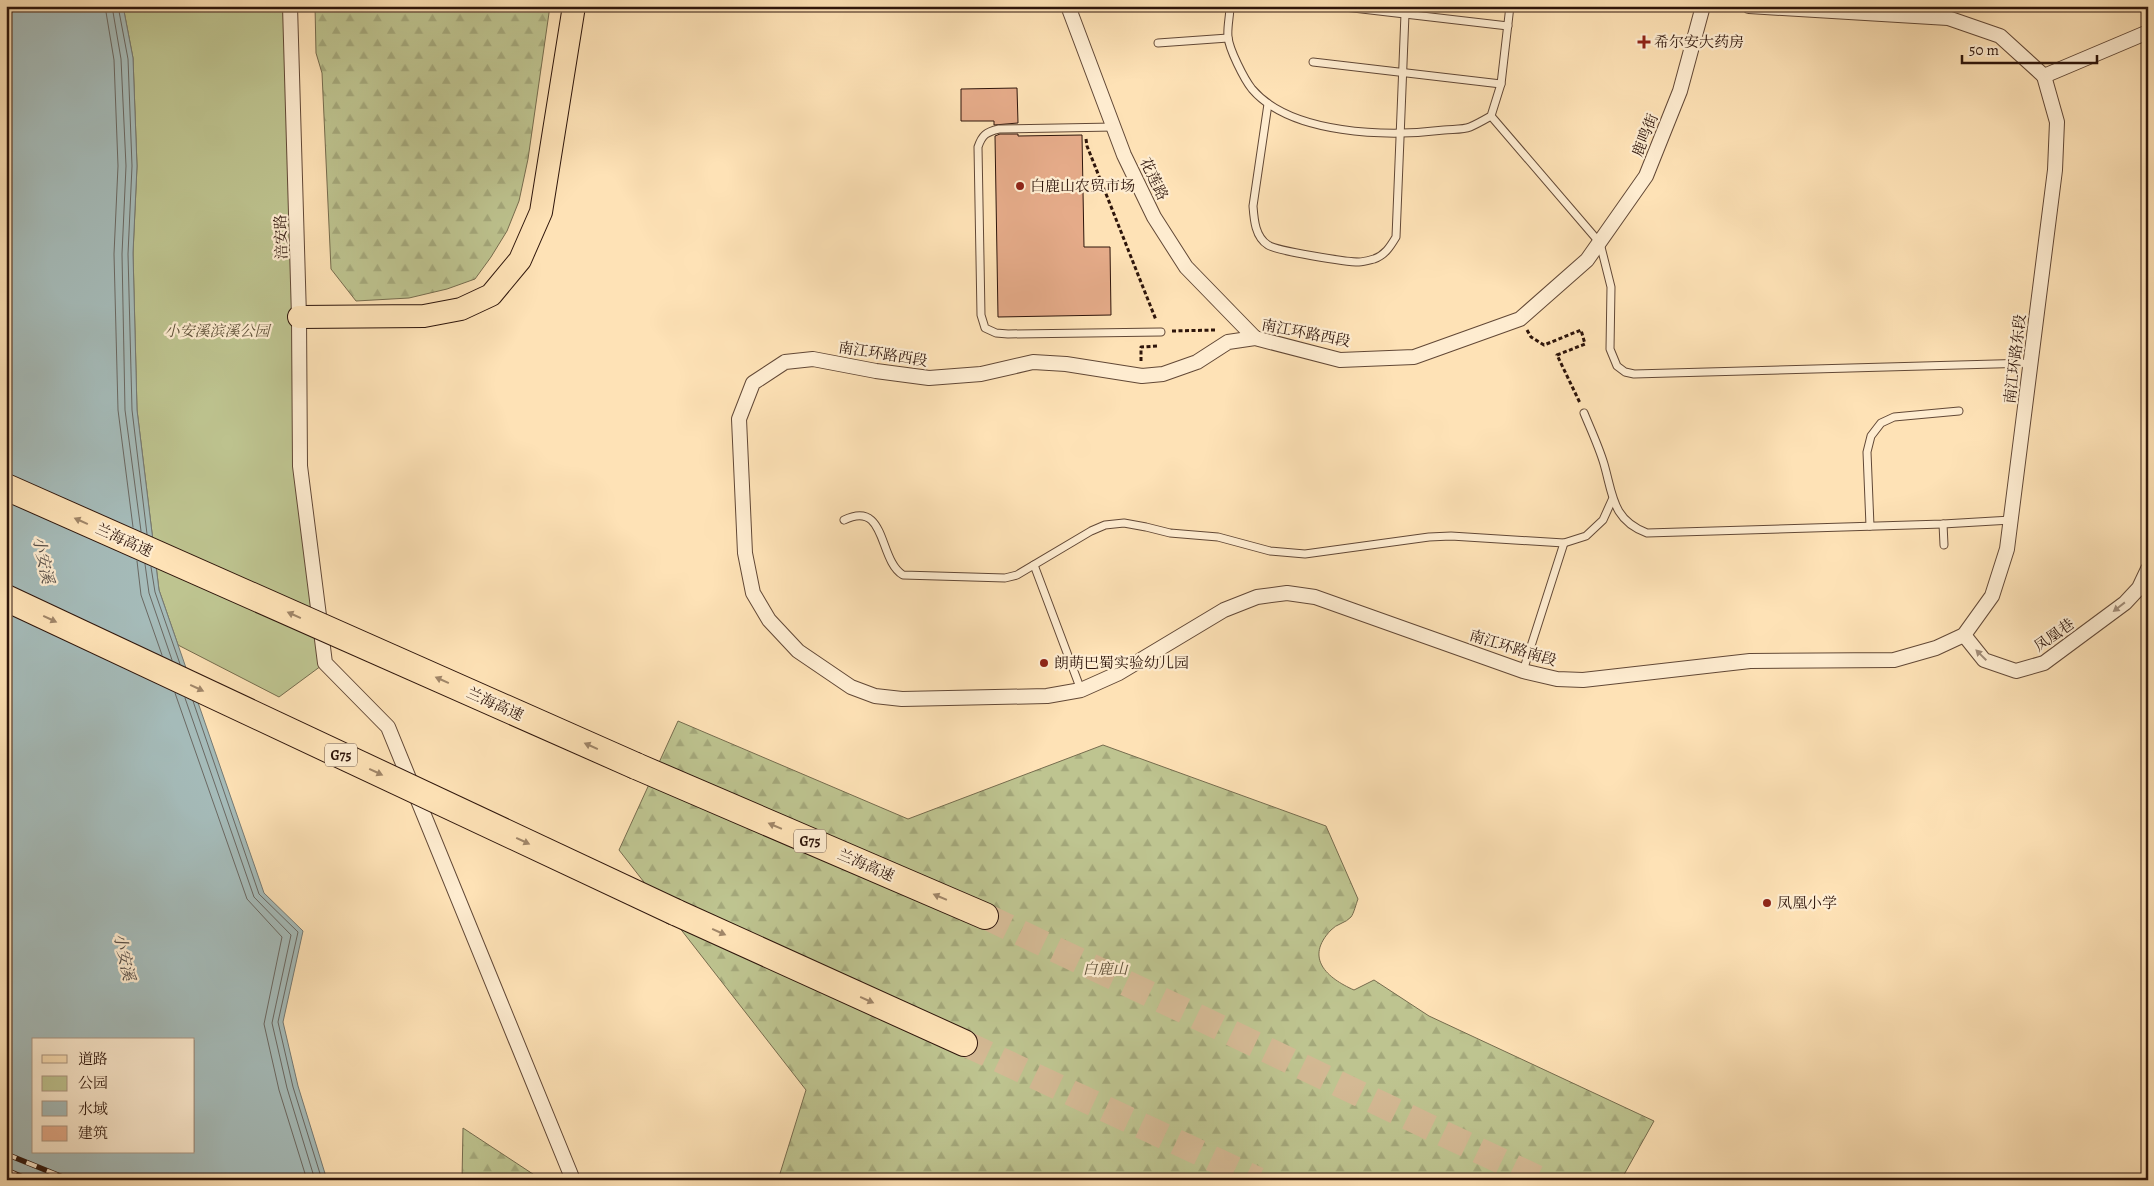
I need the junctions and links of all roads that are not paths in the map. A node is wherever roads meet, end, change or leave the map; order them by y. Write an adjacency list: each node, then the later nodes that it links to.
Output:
1 (290, 6): 24 (street, 涪安路)
2 (574, 6): 24 (main road)
3 (1068, 6): 20 (street, 花莲路)
4 (1230, 6): 12 (lane)
5 (1336, 6): 9 (lane)
6 (1510, 6): 10 (lane)
7 (1703, 6): 22 (street, 鹿鸣街)
8 (1749, 6): 16 (street)
9 (1406, 14): 10 (lane); 15 (lane)
10 (1508, 26): 17 (lane)
11 (2148, 32): 16 (street)
12 (1228, 38): 13 (lane); 18 (lane)
13 (1158, 43)
14 (1312, 62): 15 (lane)
15 (1403, 73): 17 (lane); 21 (lane)
16 (2044, 76): 27 (street, 南江环路东段)
17 (1501, 84): 19 (lane)
18 (1268, 104): 21 (lane); 21 (lane)
19 (1491, 116): 21 (lane); 22 (lane)
20 (1114, 127): 25 (lane); 26 (street, 花莲路)
21 (1400, 133)
22 (1600, 242): 23 (street, 鹿鸣街); 27 (lane)
23 (1587, 260): 26 (street, 南江环路西段)
24 (299, 317): 46 (street, 涪安路)
25 (1161, 332)
26 (1255, 338): 43 (street, 南江环路西段)
27 (2031, 363): 33 (street, 南江环路东段)
28 (1959, 411): 35 (lane)
29 (1584, 412): 31 (lane)
30 (6, 488): 44 (highway, 兰海高速 / G75, one-way to 30, bridge)
31 (1612, 500): 35 (lane); 36 (lane)
32 (844, 520): 38 (lane)
33 (2011, 520): 34 (lane); 41 (street, 南江环路东段)
34 (1943, 524): 35 (lane); 37 (lane)
35 (1870, 526)
36 (1564, 543): 38 (lane); 42 (lane)
37 (1944, 544)
38 (1034, 565): 43 (lane)
39 (2148, 569): 41 (street, 凤凰巷, one-way to 41)
40 (6, 598): 45 (highway, G75, one-way to 45, bridge)
41 (1964, 635): 42 (street, 南江环路南段)
42 (1523, 671): 43 (street, 南江环路南段)
43 (1081, 690)
44 (985, 916)
45 (964, 1043)
46 (573, 1180)

